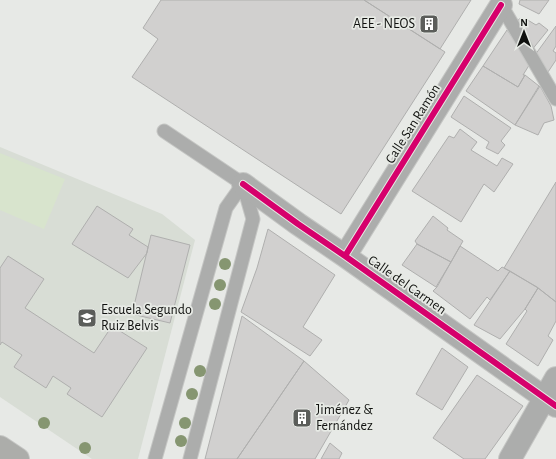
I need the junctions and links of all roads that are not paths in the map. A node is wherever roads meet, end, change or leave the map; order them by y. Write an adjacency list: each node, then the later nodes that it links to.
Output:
1 (501, 5): 2 (lane); 5 (street, Calle San Ramón)
2 (556, 98)
3 (164, 131): 4 (lane)
4 (243, 184): 5 (street, Calle del Carmen); 10 (lane); 11 (lane)
5 (345, 256): 7 (street, Calle del Carmen)
6 (556, 378): 7 (street)
7 (550, 402): 12 (street)
8 (0, 447): 9 (main road)
9 (18, 459)
10 (155, 459)
11 (190, 459)
12 (510, 459)

